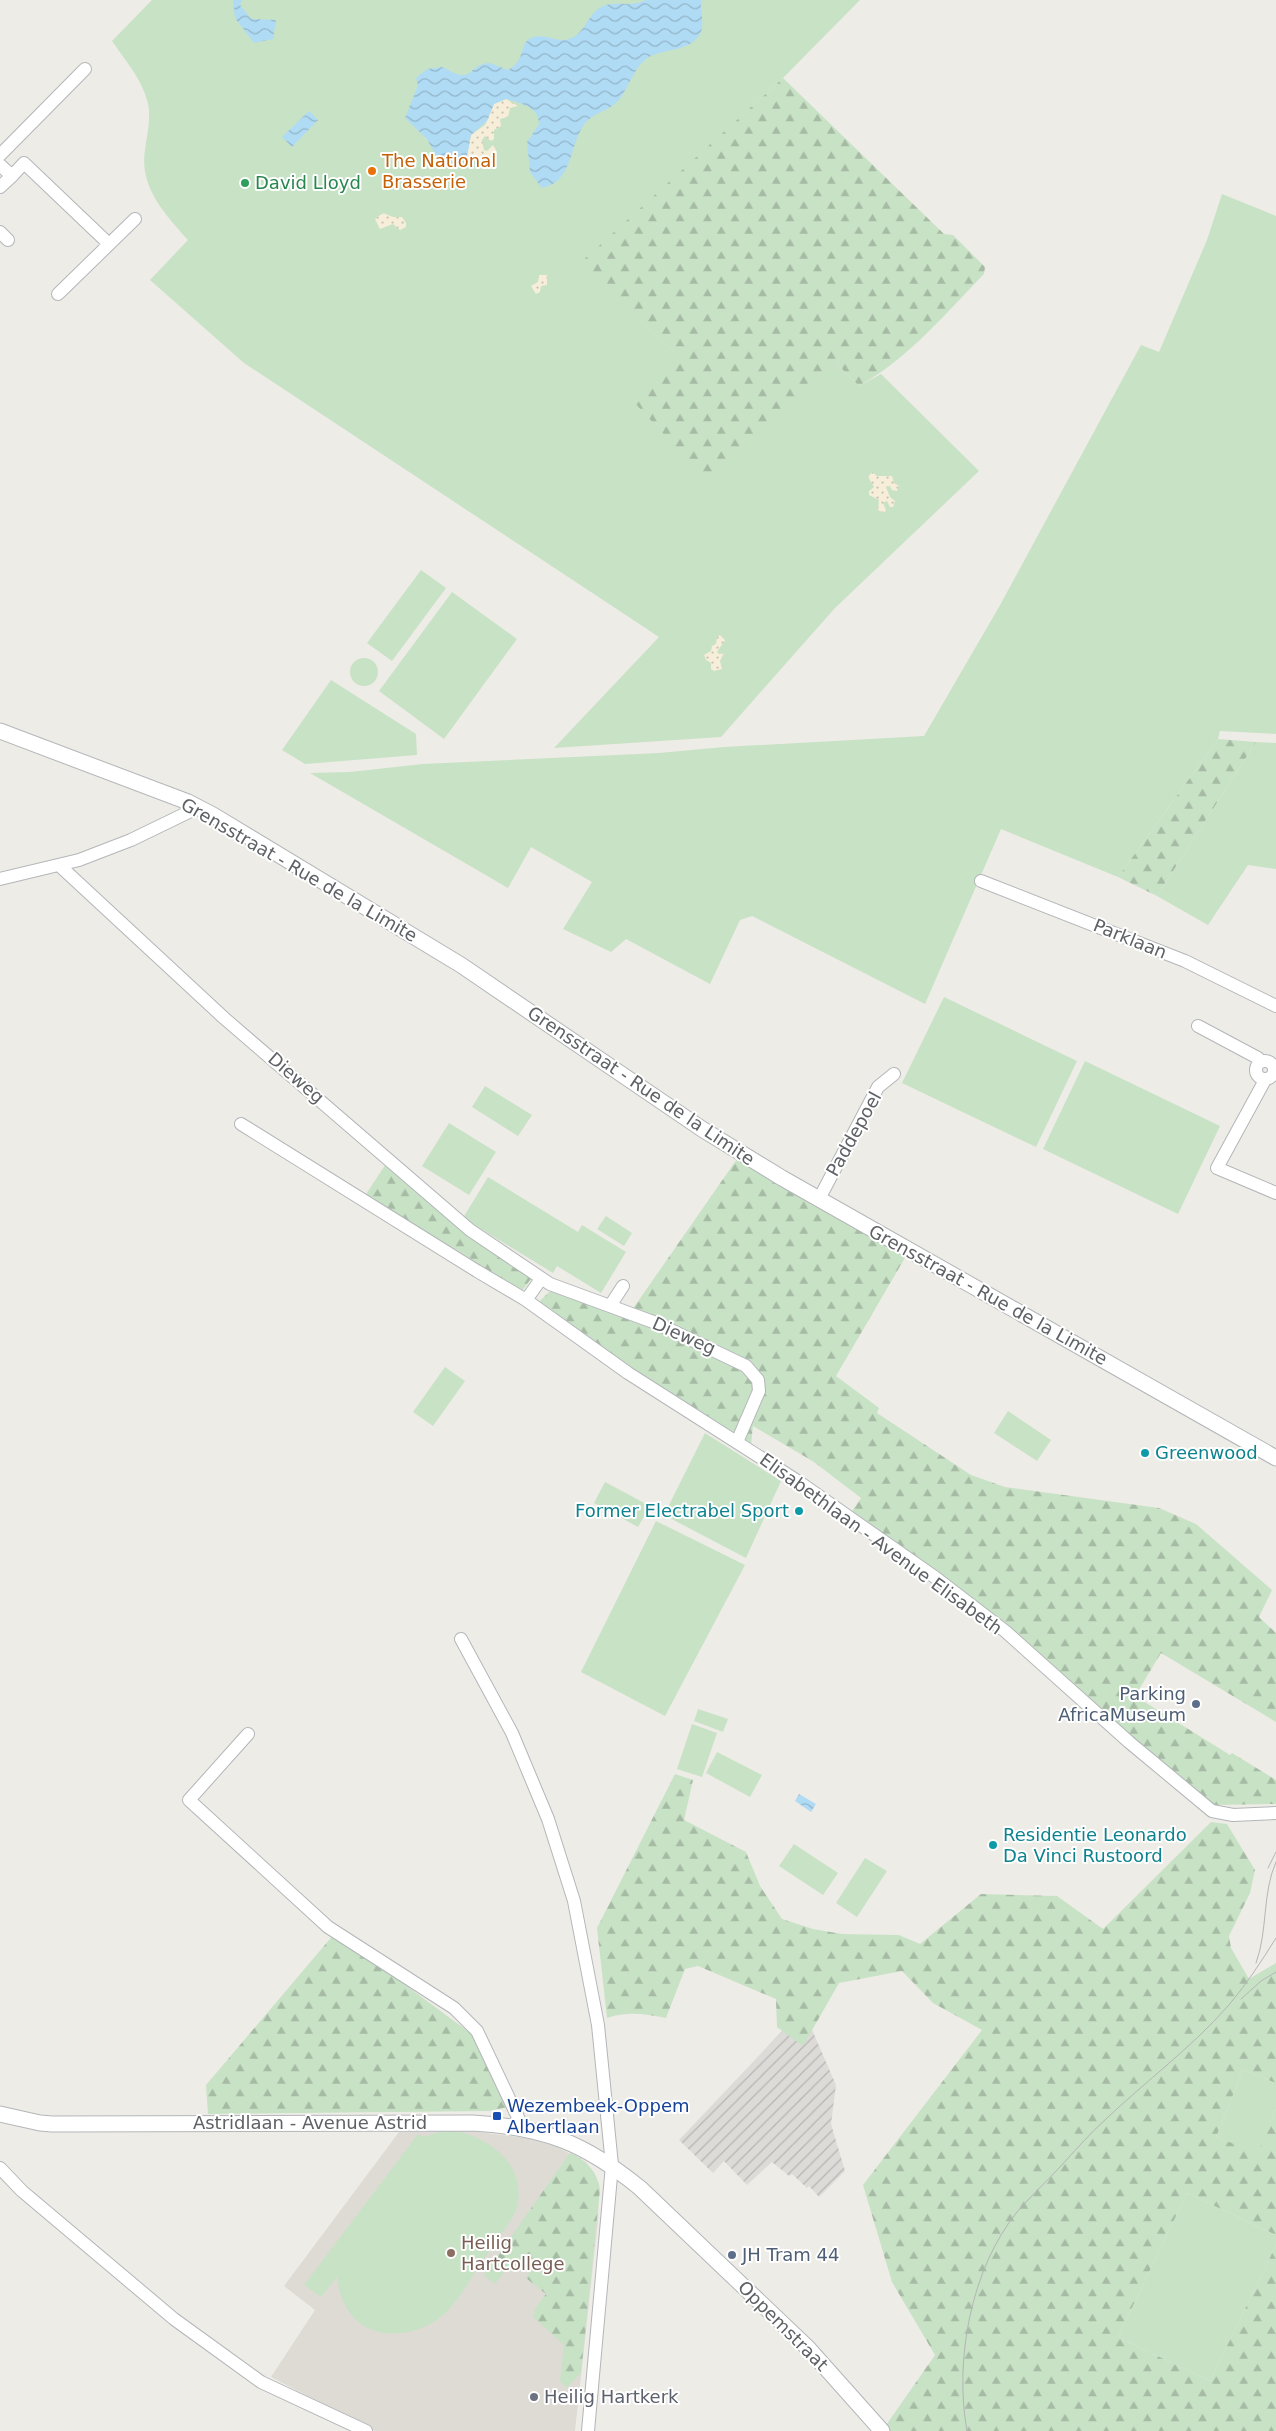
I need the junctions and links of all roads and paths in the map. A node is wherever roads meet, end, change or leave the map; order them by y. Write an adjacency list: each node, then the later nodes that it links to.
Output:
1 (86, 69): 2 (street)
2 (0, 155)
3 (0, 165): 4 (street)
4 (12, 176): 5 (street); 7 (street)
5 (0, 188)
6 (135, 219): 7 (street)
7 (109, 244): 8 (street)
8 (58, 294)
9 (0, 731): 10 (street, Grensstraat - Rue de la Limite)
10 (199, 807): 11 (street); 19 (street, Grensstraat - Rue de la Limite)
11 (60, 866): 12 (street); 20 (street, Dieweg)
12 (0, 879)
13 (981, 881): 14 (street, Parklaan)
14 (1276, 1006)
15 (1198, 1026): 18 (street)
16 (894, 1074): 19 (street, Paddepoel)
17 (241, 1124): 22 (street, Elisabethlaan - Avenue Elisabeth)
18 (1276, 1193)
19 (819, 1199): 25 (street, Grensstraat - Rue de la Limite)
20 (541, 1279): 22 (street); 23 (street, Dieweg)
21 (623, 1286): 23 (street)
22 (526, 1300): 24 (street, Elisabethlaan - Avenue Elisabeth)
23 (610, 1306): 24 (street, Dieweg)
24 (736, 1442): 28 (street, Elisabethlaan - Avenue Elisabeth)
25 (1276, 1458)
26 (461, 1639): 31 (street)
27 (248, 1734): 30 (street)
28 (1276, 1813)
29 (0, 2114): 30 (street, Astridlaan - Avenue Astrid)
30 (523, 2128): 31 (street, Astridlaan - Avenue Astrid)
31 (612, 2165): 34 (street); 35 (street, Oppemstraat)
32 (0, 2168): 33 (street)
33 (366, 2431)
34 (588, 2431)
35 (882, 2431)

